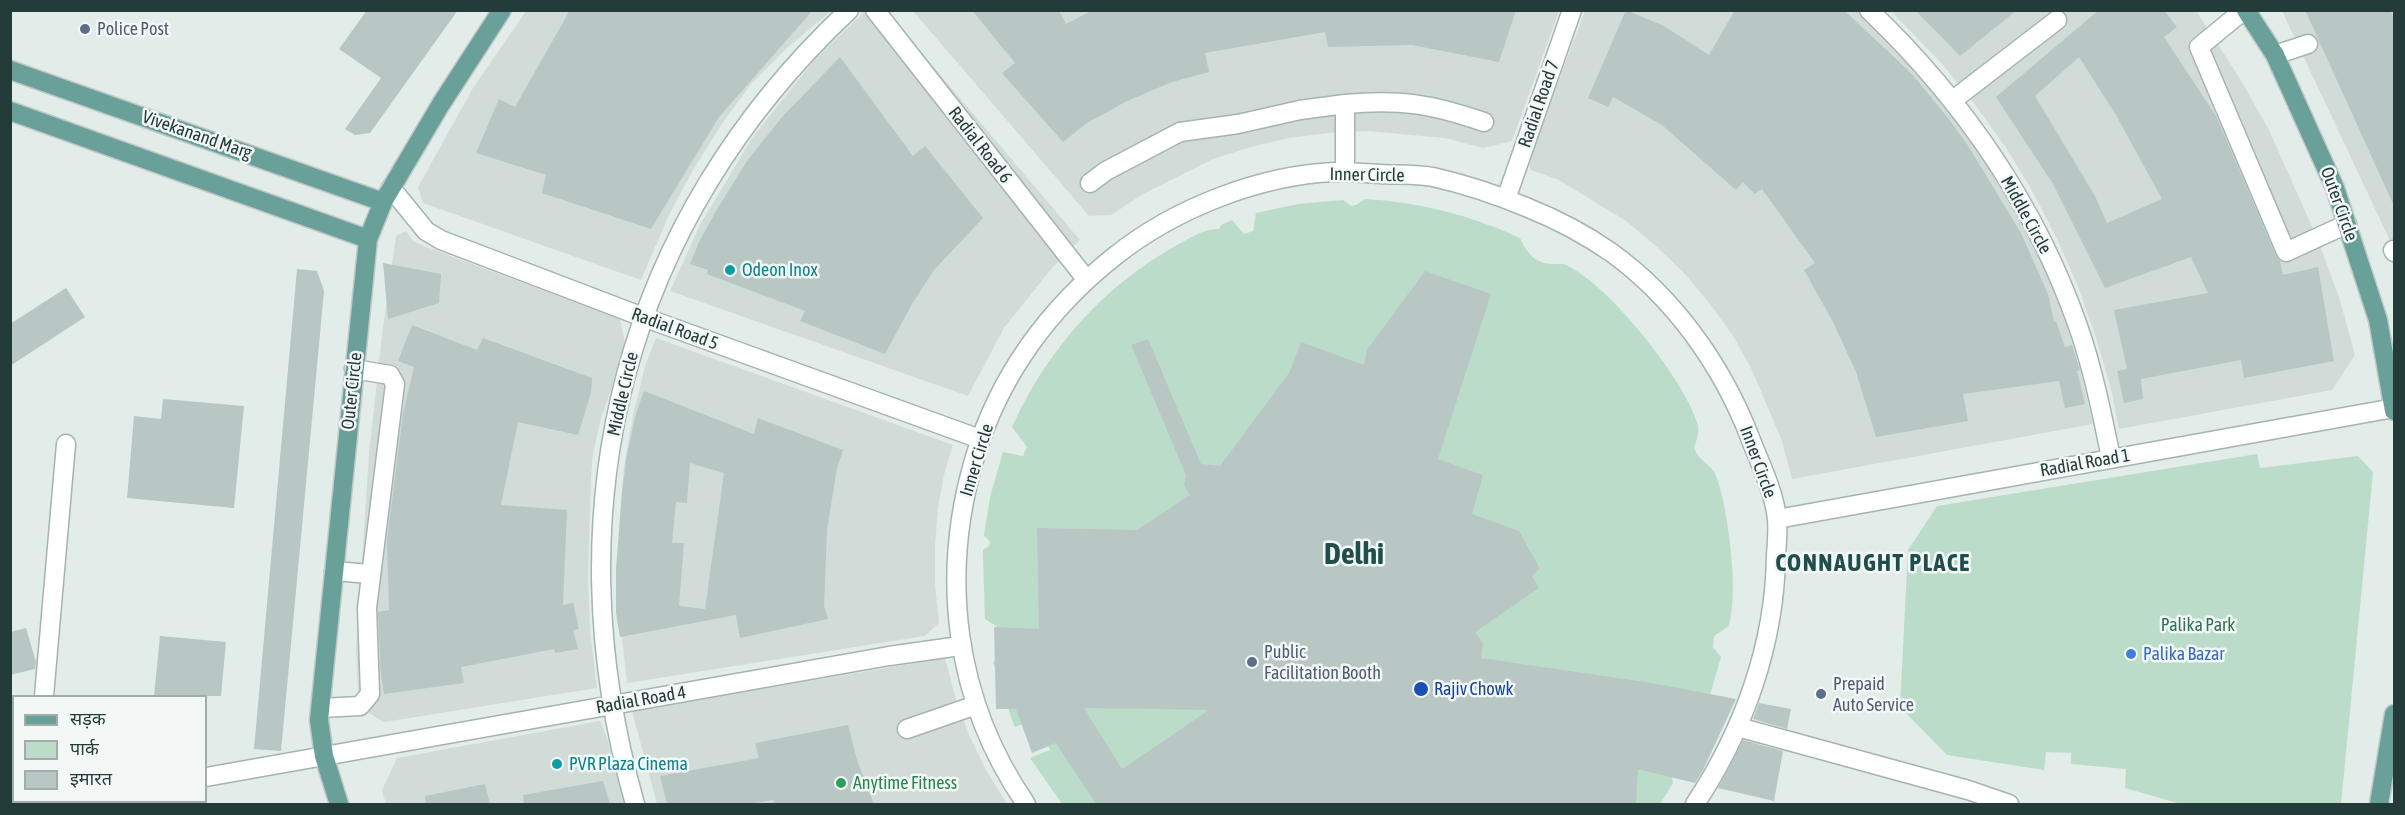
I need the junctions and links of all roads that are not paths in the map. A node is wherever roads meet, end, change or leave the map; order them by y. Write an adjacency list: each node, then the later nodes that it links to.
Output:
1 (501, 10): 17 (main road, Outer Circle)
2 (849, 10): 22 (street, Middle Circle)
3 (875, 10): 21 (street, Radial Road 6)
4 (1572, 10): 18 (street, Radial Road 7)
5 (1869, 10): 11 (street, Middle Circle)
6 (2245, 10): 9 (main road, Outer Circle); 19 (street)
7 (2057, 20): 11 (street)
8 (2308, 44): 9 (street)
9 (2276, 55): 19 (main road, Outer Circle)
10 (10, 70): 17 (main road, Vivekanand Marg)
11 (1953, 100): 29 (street, Middle Circle)
12 (1345, 104): 14 (street); 15 (street); 16 (street)
13 (10, 111): 20 (main road)
14 (1484, 122)
15 (1345, 172): 18 (street, Inner Circle); 21 (street, Inner Circle)
16 (1090, 183)
17 (387, 195): 20 (main road, Outer Circle); 22 (street, Radial Road 5)
18 (1506, 199): 30 (street, Inner Circle)
19 (2347, 224): 23 (main road, Outer Circle)
20 (368, 239): 25 (main road, Outer Circle)
21 (1086, 279): 27 (street, Inner Circle)
22 (643, 317): 27 (street, Radial Road 5); 35 (street, Middle Circle)
23 (2378, 320): 24 (main road); 26 (main road, Outer Circle)
24 (2394, 339)
25 (354, 369): 31 (main road, Outer Circle); 32 (street)
26 (2394, 409): 29 (street, Radial Road 1)
27 (980, 439): 33 (street, Inner Circle)
28 (66, 444): 34 (street)
29 (2111, 458): 30 (street, Radial Road 1)
30 (1777, 519): 39 (street, Inner Circle)
31 (334, 571): 32 (street); 37 (main road, Outer Circle)
32 (370, 574): 37 (street)
33 (960, 646): 35 (street, Radial Road 4); 36 (street, Inner Circle)
34 (44, 695)
35 (611, 705): 41 (street, Radial Road 4); 44 (street, Middle Circle)
36 (976, 705): 40 (street); 45 (street, Inner Circle)
37 (321, 708): 41 (main road, Outer Circle)
38 (2394, 714): 48 (main road)
39 (1738, 727): 46 (street, Inner Circle); 47 (street)
40 (907, 729)
41 (324, 756): 42 (street, Radial Road 4); 43 (main road, Outer Circle)
42 (207, 777)
43 (339, 804)
44 (635, 804)
45 (1026, 804)
46 (1695, 804)
47 (2009, 804)
48 (2379, 804)

